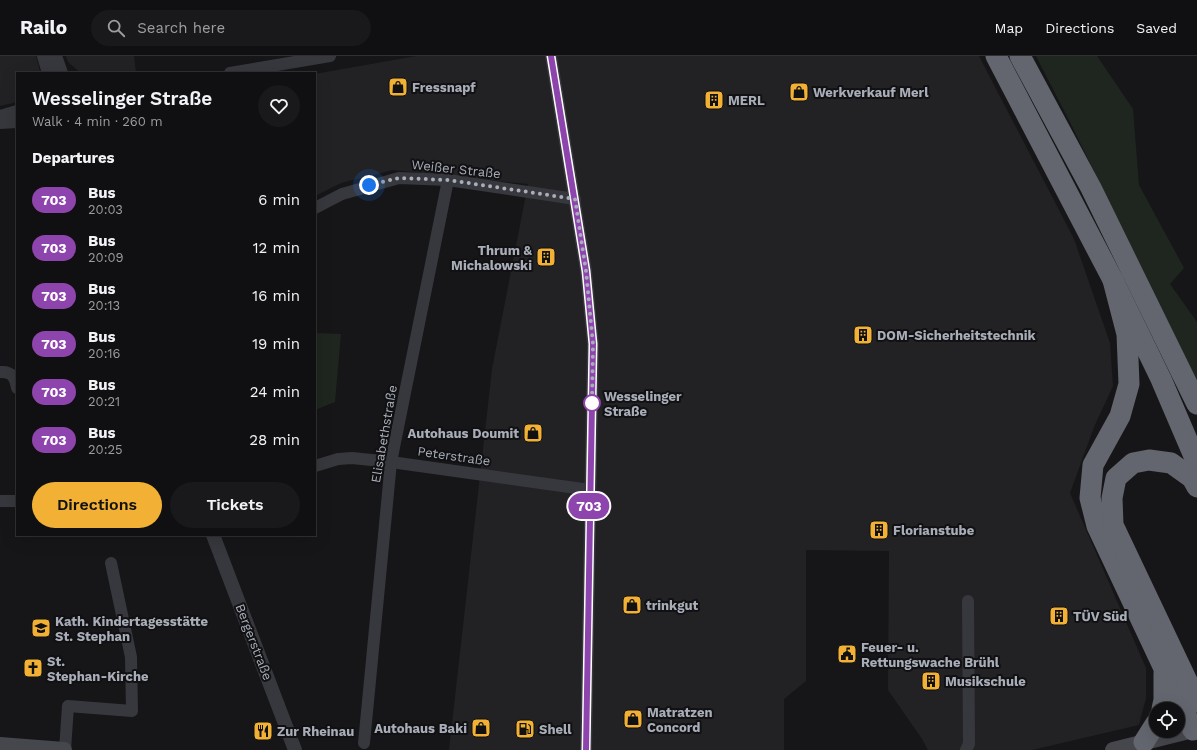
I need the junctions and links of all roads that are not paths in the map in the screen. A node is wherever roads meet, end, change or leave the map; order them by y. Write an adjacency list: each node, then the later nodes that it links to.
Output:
1 (44, 56): 7 (street)
2 (55, 56): 8 (street)
3 (330, 56): 9 (street)
4 (551, 56): 15 (street)
5 (996, 56): 17 (highway)
6 (1020, 56): 20 (highway)
7 (48, 72)
8 (60, 72)
9 (236, 72)
10 (16, 111): 11 (street)
11 (0, 116)
12 (16, 122): 13 (street)
13 (0, 123)
14 (448, 180): 15 (street, Weißer Straße); 16 (street, Weißer Straße); 21 (street, Elisabethstraße)
15 (575, 199): 25 (street)
16 (316, 207)
17 (1113, 280): 22 (highway); 31 (highway)
18 (0, 372): 19 (street)
19 (16, 385)
20 (1197, 404)
21 (390, 462): 23 (street, Peterstraße); 25 (street, Peterstraße); 37 (street, Elisabethstraße)
22 (1197, 463)
23 (316, 466)
24 (1197, 487): 32 (highway)
25 (590, 490): 41 (street)
26 (0, 501): 27 (street)
27 (16, 501)
28 (213, 536): 40 (street, Bergerstraße)
29 (111, 563): 39 (street)
30 (968, 601): 42 (street)
31 (1164, 667): 33 (highway); 34 (highway)
32 (1196, 697)
33 (1164, 702)
34 (1195, 729): 36 (main road)
35 (1149, 734): 36 (highway)
36 (1144, 742): 43 (main road)
37 (364, 743)
38 (0, 745): 39 (main road)
39 (65, 750)
40 (295, 750)
41 (586, 750)
42 (966, 750)
43 (1113, 750)

